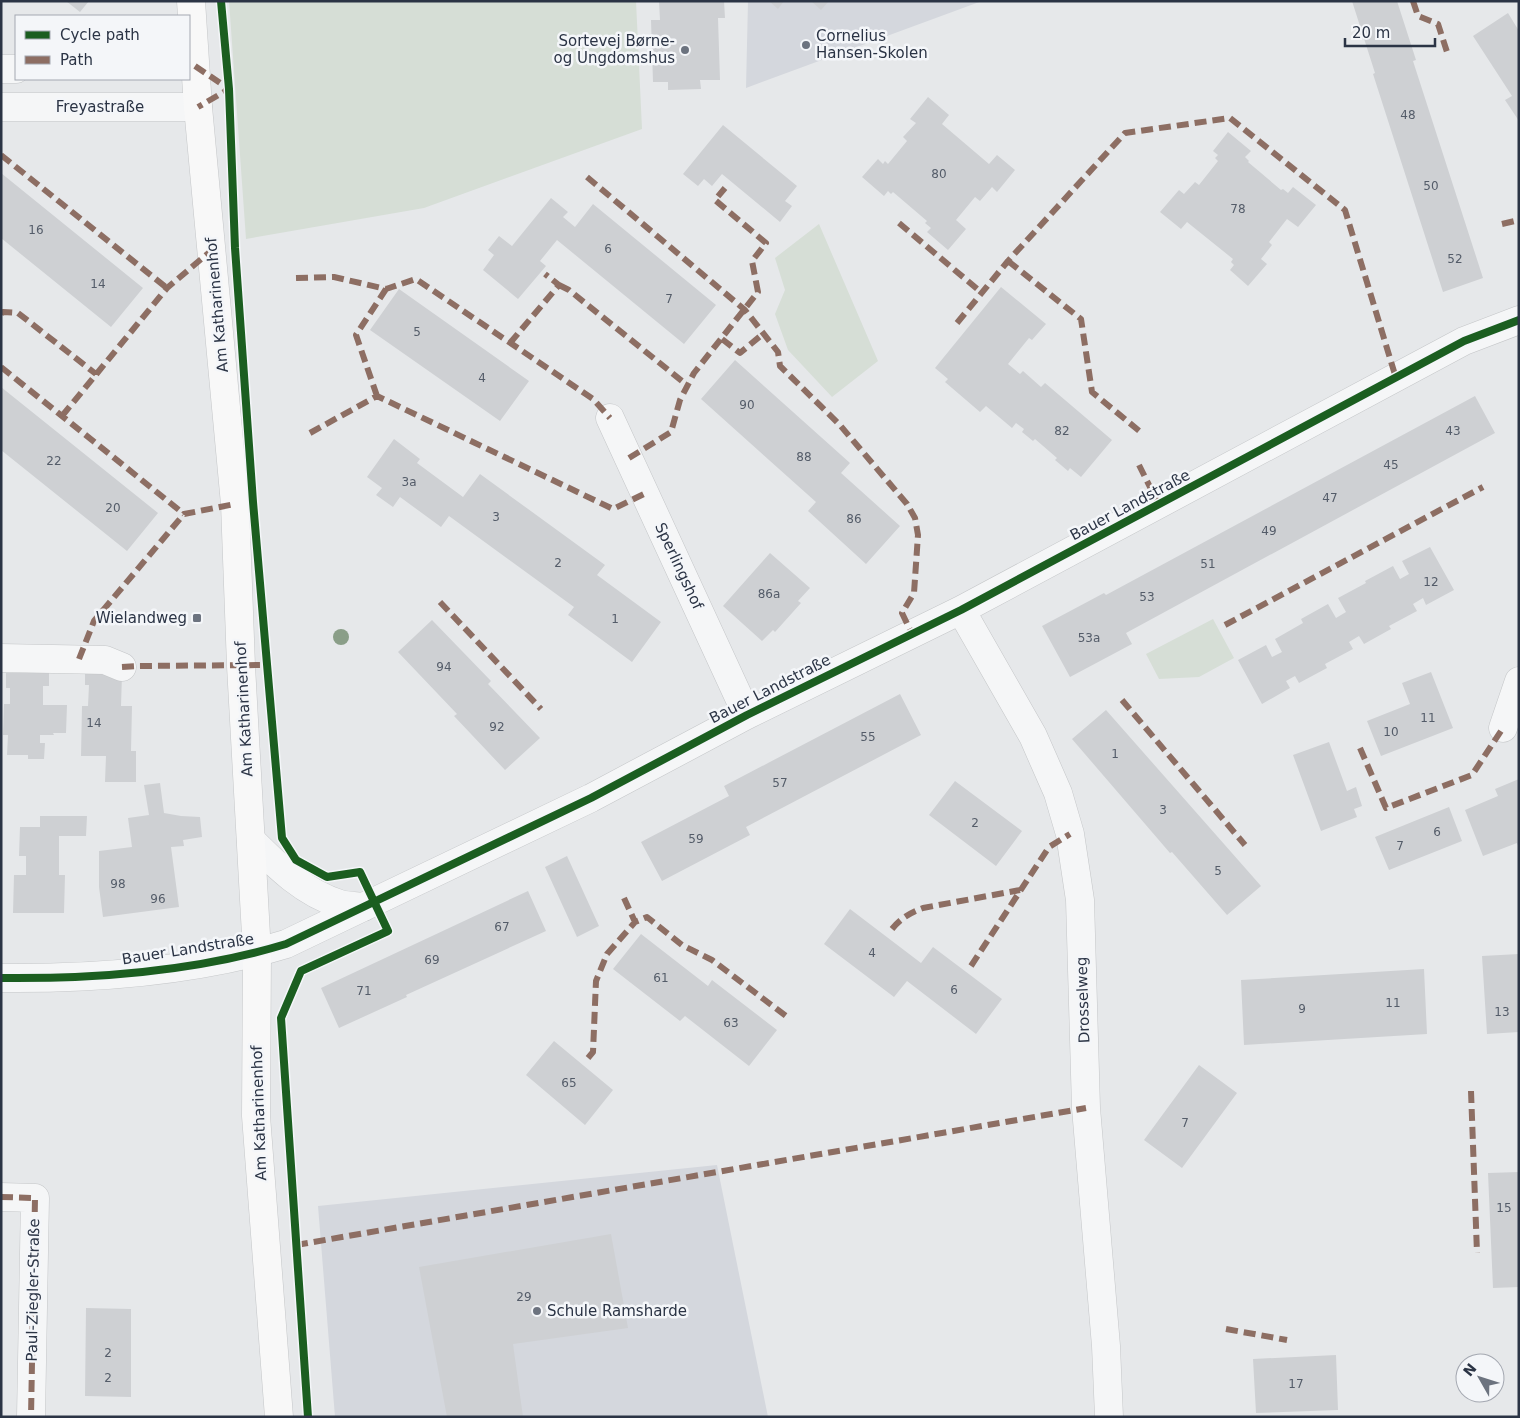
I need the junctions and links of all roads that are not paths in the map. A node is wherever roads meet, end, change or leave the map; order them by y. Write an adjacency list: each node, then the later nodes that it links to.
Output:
1 (191, 1): 2 (street, Am Katharinenhof)
2 (192, 67): 6 (street, Am Katharinenhof)
3 (1, 69): 4 (street)
4 (15, 69)
5 (1, 107): 6 (street, Freyastraße)
6 (198, 107): 15 (street, Am Katharinenhof)
7 (1519, 320): 9 (street, Bauer Landstraße)
8 (610, 418): 13 (street, Sperlingshof)
9 (961, 610): 13 (street, Bauer Landstraße); 22 (street, Drosselweg)
10 (1, 658): 11 (street)
11 (122, 667)
12 (1519, 681): 14 (street)
13 (747, 715): 16 (street, Bauer Landstraße)
14 (1503, 728)
15 (251, 840): 16 (street); 17 (street, Am Katharinenhof)
16 (364, 907): 17 (street, Bauer Landstraße)
17 (258, 952): 18 (street, Bauer Landstraße); 21 (street, Am Katharinenhof)
18 (1, 978)
19 (1, 1198): 20 (street, Paul-Ziegler-Straße)
20 (31, 1417)
21 (279, 1417)
22 (1108, 1417)

